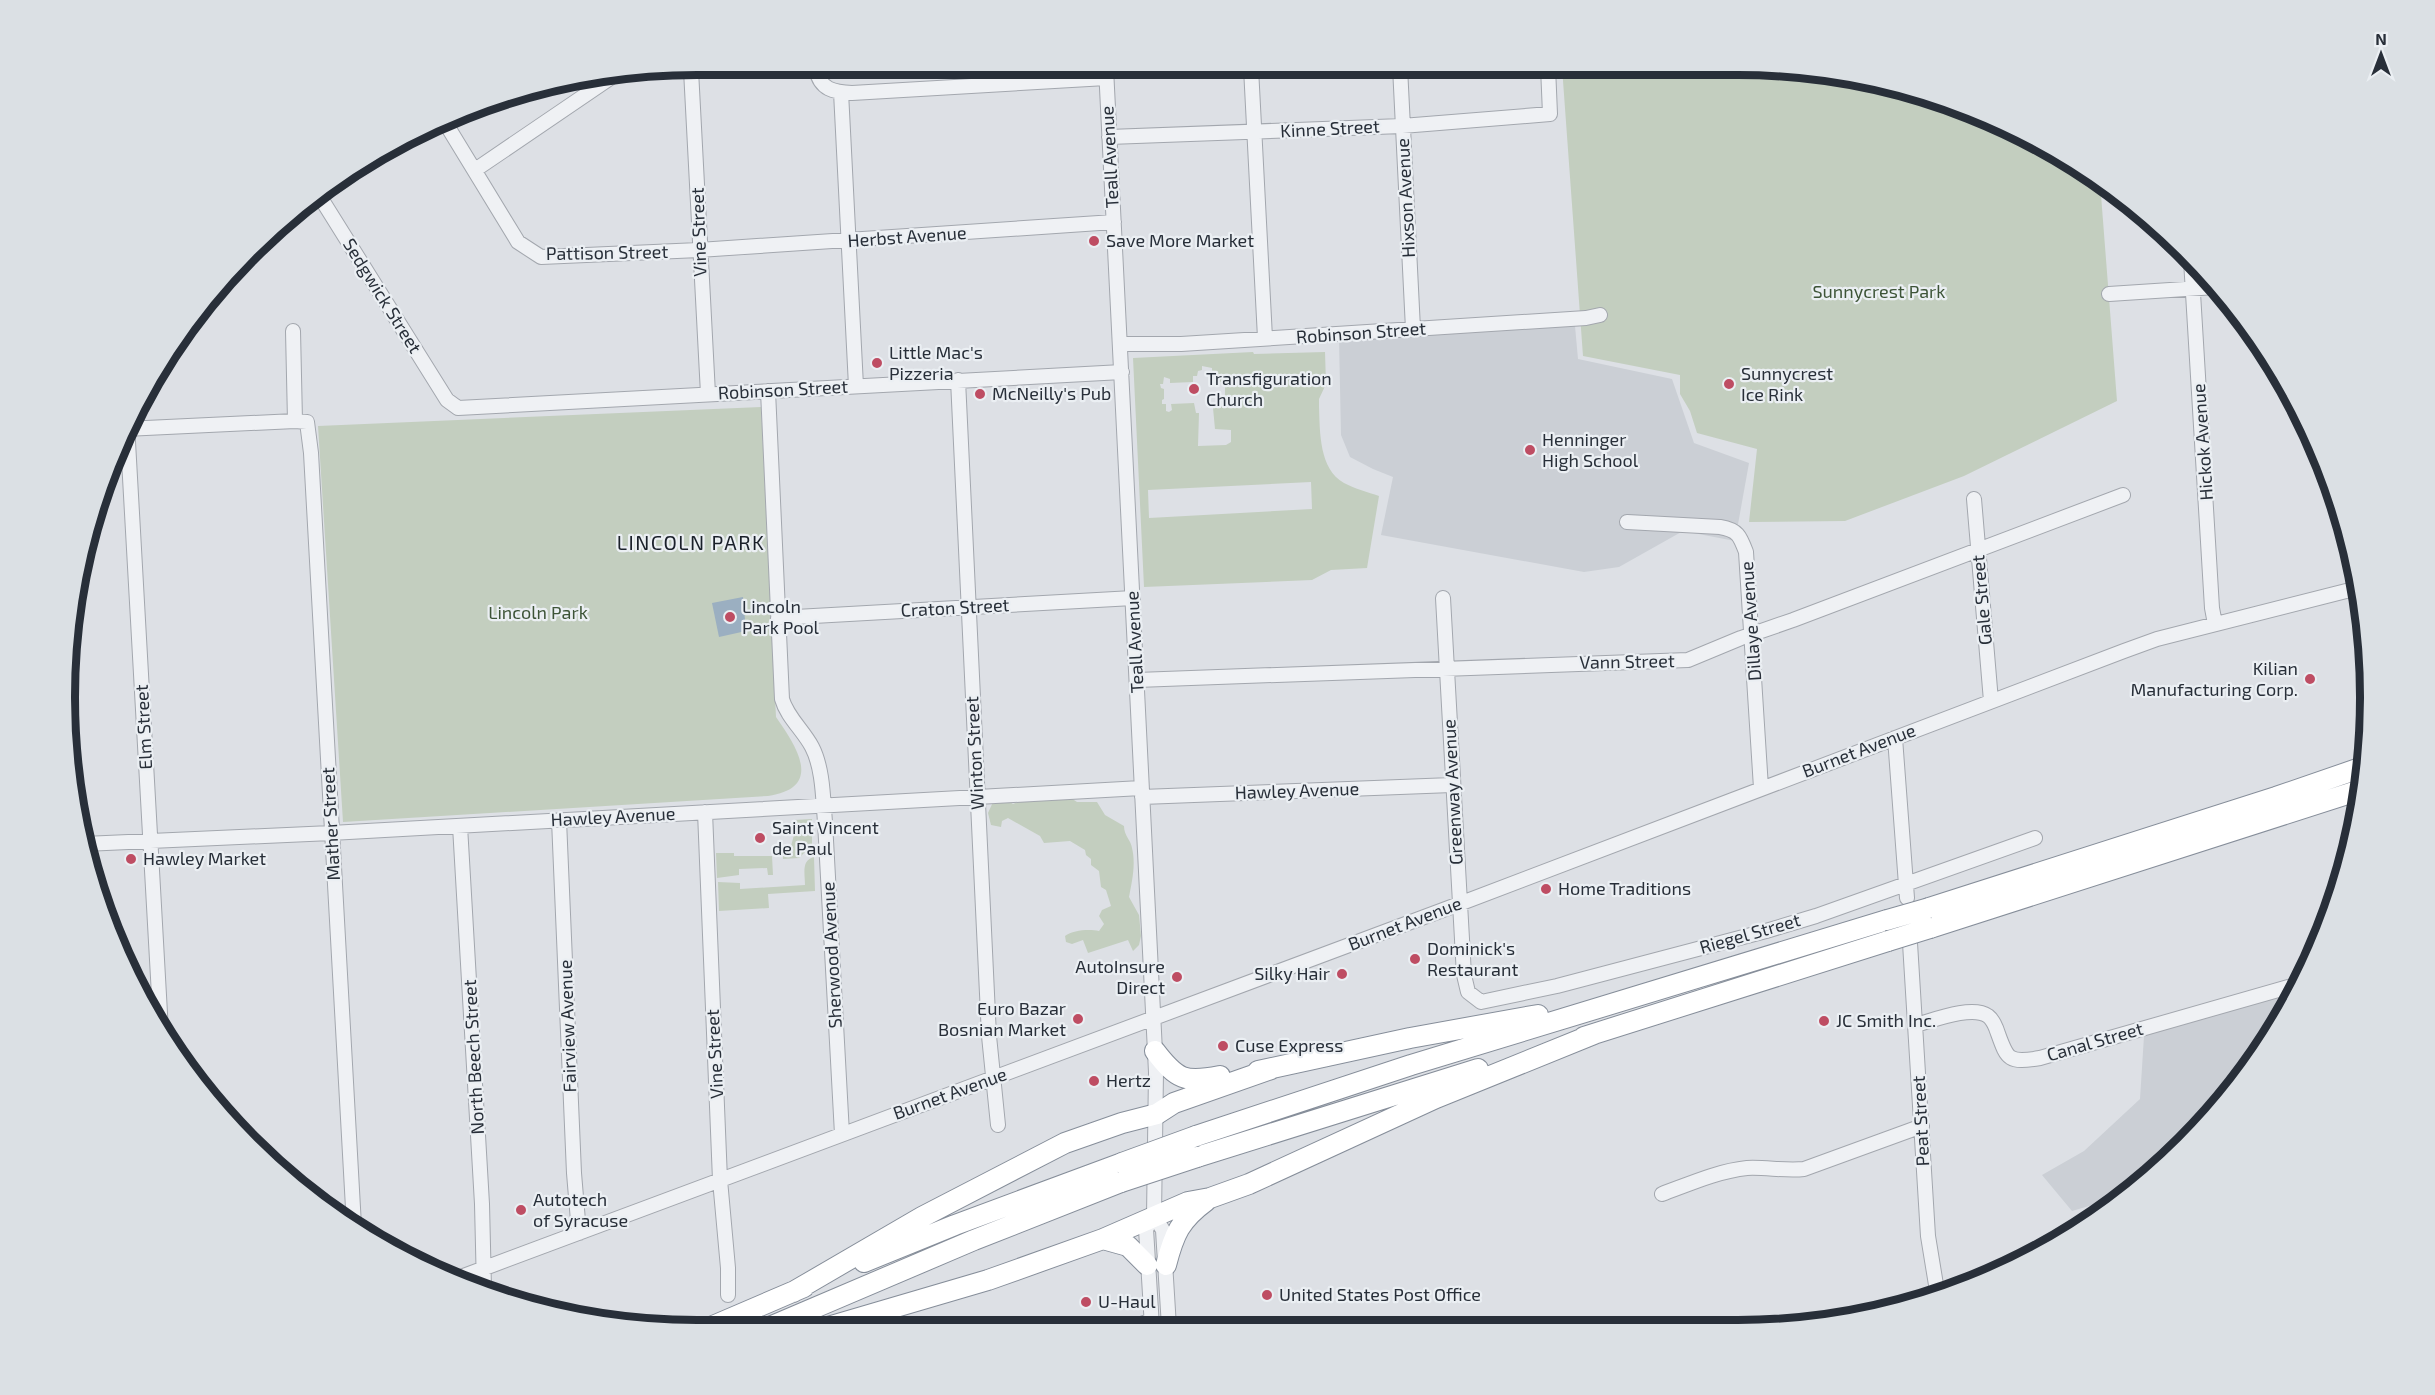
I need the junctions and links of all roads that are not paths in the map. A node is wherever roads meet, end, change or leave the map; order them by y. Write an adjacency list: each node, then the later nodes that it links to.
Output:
1 (691, 75): 18 (street, Vine Street)
2 (818, 75): 9 (street)
3 (1078, 75): 9 (street)
4 (1106, 75): 13 (street, Teall Avenue)
5 (1251, 75): 12 (street)
6 (1400, 75): 10 (street, Hixson Avenue)
7 (1548, 75): 10 (street, Kinne Street)
8 (604, 82): 14 (street)
9 (841, 92): 17 (street)
10 (1402, 126): 12 (street, Kinne Street); 24 (street, Hixson Avenue)
11 (447, 127): 14 (street, Pattison Street)
12 (1255, 132): 13 (street, Kinne Street); 26 (street)
13 (1109, 138): 16 (street, Teall Avenue)
14 (475, 170): 18 (street, Pattison Street)
15 (323, 201): 33 (street, Sedgwick Street)
16 (1114, 222): 17 (street, Herbst Avenue); 27 (street, Teall Avenue)
17 (849, 241): 18 (street, Herbst Avenue); 30 (street)
18 (699, 250): 32 (street, Vine Street)
19 (2192, 272): 21 (street, Hickok Avenue)
20 (2207, 288): 21 (street)
21 (2193, 289): 22 (street); 46 (street, Hickok Avenue)
22 (2109, 294)
23 (1600, 315): 24 (street, Robinson Street)
24 (1413, 329): 26 (street, Robinson Street)
25 (293, 331): 34 (street, Mather Street)
26 (1266, 338): 27 (street, Robinson Street)
27 (1121, 344): 28 (street, Teall Avenue)
28 (1122, 372): 29 (street, Robinson Street); 42 (street, Teall Avenue)
29 (958, 380): 30 (street, Robinson Street); 44 (street, Winton Street)
30 (856, 386): 31 (street, Robinson Street)
31 (768, 391): 32 (street, Robinson Street); 45 (street, Sherwood Avenue)
32 (708, 394): 33 (street, Robinson Street)
33 (447, 400)
34 (301, 421): 35 (street); 62 (street, Mather Street)
35 (137, 427)
36 (128, 446): 64 (street, Elm Street)
37 (2123, 495): 40 (street, Vann Street)
38 (1974, 499): 40 (street, Gale Street)
39 (1627, 522): 47 (street, Dillaye Avenue)
40 (1978, 550): 47 (street, Vann Street); 50 (street, Gale Street)
41 (2350, 590): 46 (street, Burnet Avenue)
42 (1133, 598): 44 (street, Craton Street); 49 (street, Teall Avenue)
43 (1443, 598): 48 (street, Greenway Avenue)
44 (968, 606): 45 (street, Craton Street); 57 (street, Winton Street)
45 (778, 618): 58 (street, Sherwood Avenue)
46 (2215, 624): 50 (street, Burnet Avenue)
47 (1752, 634): 48 (street, Vann Street); 54 (street, Dillaye Avenue)
48 (1446, 669): 49 (street, Vann Street); 53 (street, Greenway Avenue)
49 (1137, 680): 55 (street, Teall Avenue)
50 (1991, 701): 51 (street, Burnet Avenue)
51 (1895, 738): 54 (street, Burnet Avenue); 66 (street)
52 (2356, 769): 71 (highway, bridge)
53 (1452, 785): 55 (street, Hawley Avenue); 67 (street, Greenway Avenue)
54 (1761, 788): 67 (street, Burnet Avenue)
55 (1142, 792): 57 (street, Hawley Avenue); 73 (street, Teall Avenue)
56 (2353, 792): 75 (highway, bridge)
57 (978, 796): 58 (street, Hawley Avenue); 78 (street, Winton Street)
58 (823, 806): 59 (street, Hawley Avenue); 82 (street, Sherwood Avenue)
59 (705, 812): 60 (street, Hawley Avenue); 84 (street, Vine Street)
60 (559, 820): 61 (street, Hawley Avenue); 89 (street, Fairview Avenue)
61 (460, 826): 62 (street, Hawley Avenue); 92 (street, North Beech Street)
62 (332, 833): 64 (street, Hawley Avenue); 87 (street, Mather Street)
63 (2035, 838): 66 (street, Riegel Street)
64 (151, 840): 65 (street, Hawley Avenue); 72 (street, Elm Street)
65 (93, 843)
66 (1906, 891): 69 (street, Riegel Street)
67 (1459, 904): 69 (street, Greenway Avenue); 73 (street, Burnet Avenue)
68 (1910, 943): 74 (street, Peat Street)
69 (1466, 986)
70 (2289, 987): 74 (street, Canal Street)
71 (1618, 1001): 77 (highway); 83 (highway, bridge)
72 (160, 1012)
73 (1153, 1018): 76 (street, Teall Avenue); 78 (street, Burnet Avenue)
74 (1916, 1025): 81 (street, Peat Street)
75 (1594, 1034): 83 (highway, bridge); 86 (highway)
76 (1155, 1051): 77 (highway); 79 (street, Teall Avenue)
77 (1271, 1069): 79 (highway)
78 (992, 1078): 80 (street, Winton Street); 82 (street, Burnet Avenue)
79 (1157, 1114): 88 (street, Teall Avenue); 96 (highway)
80 (998, 1125)
81 (1922, 1126): 85 (street); 95 (street, Peat Street)
82 (843, 1134): 84 (street, Burnet Avenue)
83 (1122, 1172): 96 (highway); 99 (highway)
84 (720, 1180): 89 (street, Burnet Avenue); 97 (street, Vine Street)
85 (1662, 1194)
86 (1210, 1198): 88 (highway); 91 (highway)
87 (353, 1216)
88 (1154, 1216): 90 (highway); 91 (street, Teall Avenue)
89 (579, 1233): 92 (street, Burnet Avenue)
90 (1103, 1239): 91 (highway); 100 (highway)
91 (1157, 1265): 101 (street, Teall Avenue); 102 (street, Teall Avenue)
92 (484, 1268): 93 (street, Burnet Avenue); 94 (street, North Beech Street)
93 (465, 1275)
94 (484, 1282)
95 (1936, 1288)
96 (793, 1292): 98 (highway)
97 (728, 1295)
98 (727, 1320)
99 (786, 1320)
100 (852, 1320)
101 (1152, 1320)
102 (1168, 1320)

